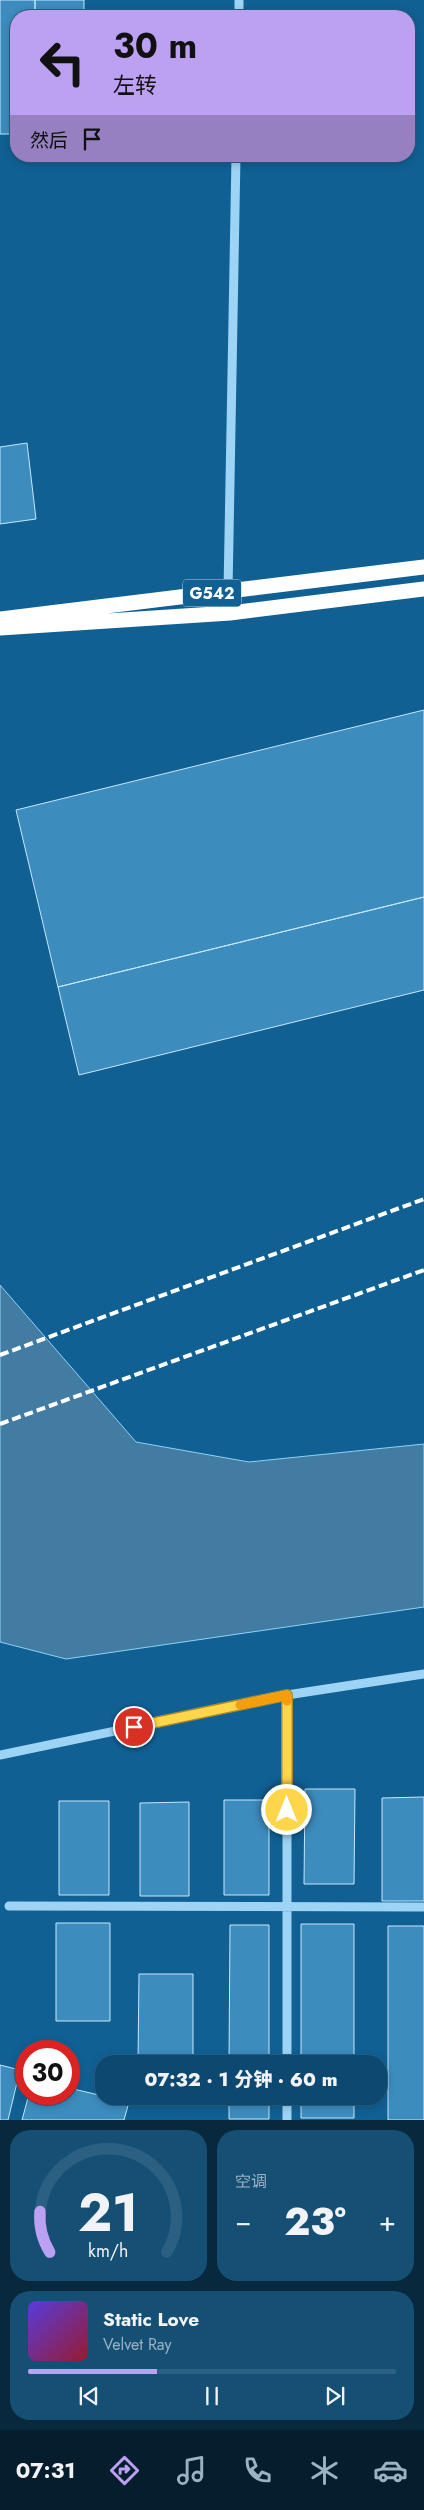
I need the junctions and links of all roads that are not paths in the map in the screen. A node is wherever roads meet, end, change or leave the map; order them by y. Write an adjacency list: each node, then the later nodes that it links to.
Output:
1 (236, 162): 4 (street)
2 (424, 567): 4 (highway, G542)
3 (424, 589): 6 (highway, G542)
4 (228, 591): 5 (highway, G542)
5 (0, 619)
6 (0, 628)
7 (424, 1674): 8 (street)
8 (287, 1695): 9 (street); 11 (street)
9 (0, 1755)
10 (9, 1906): 11 (street)
11 (287, 1906): 12 (street); 13 (street)
12 (424, 1907)
13 (287, 2055)
14 (287, 2105): 15 (street)
15 (287, 2120)

